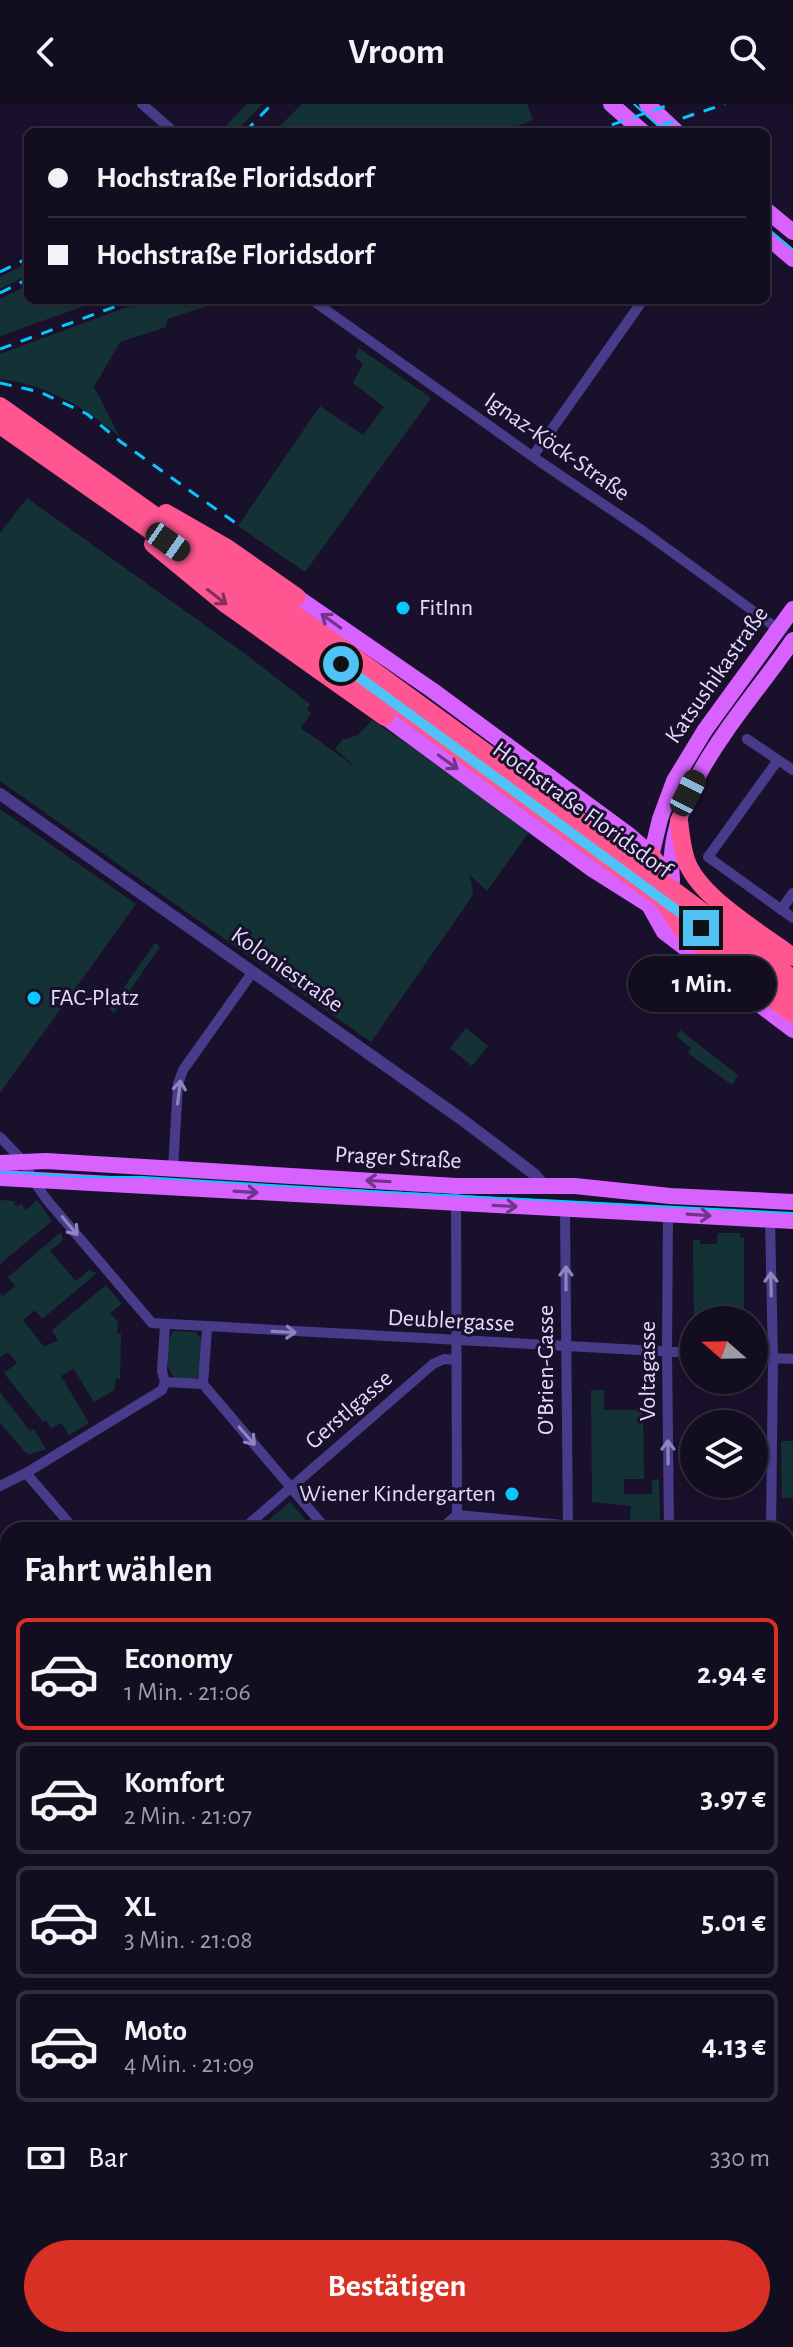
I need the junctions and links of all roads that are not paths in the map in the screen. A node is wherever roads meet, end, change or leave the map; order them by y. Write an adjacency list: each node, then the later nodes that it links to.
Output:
1 (142, 104): 4 (street)
2 (611, 104): 5 (main road)
3 (647, 104): 6 (main road)
4 (169, 128)
5 (638, 128)
6 (673, 128)
7 (770, 213): 8 (main road)
8 (793, 232)
9 (770, 239): 10 (main road)
10 (793, 259)
11 (318, 304): 15 (street, Ignaz-Köck-Straße)
12 (640, 304): 15 (street)
13 (0, 406): 16 (highway)
14 (0, 425): 16 (highway)
15 (533, 456): 19 (street, Ignaz-Köck-Straße)
16 (124, 503): 17 (highway); 21 (highway); 23 (highway, one-way to 23)
17 (297, 597): 22 (main road, one-way to 17)
18 (793, 609): 19 (main road, Katsushikastraße)
19 (778, 629): 20 (main road); 28 (main road, Katsushikastraße)
20 (793, 640): 29 (main road, Katsushikastraße)
21 (345, 659): 39 (highway, Hochstraße Floridsdorf, bridge); 41 (highway, Hochstraße Floridsdorf, bridge)
22 (411, 675): 23 (street); 30 (main road)
23 (385, 717): 32 (main road, one-way to 32)
24 (747, 739): 25 (street)
25 (778, 760): 26 (street); 35 (street)
26 (793, 770)
27 (0, 794): 38 (street, Koloniestraße)
28 (660, 819): 30 (main road); 31 (main road, Katsushikastraße)
29 (679, 821): 31 (main road, Katsushikastraße); 37 (highway)
30 (629, 835): 31 (main road)
31 (660, 869): 32 (main road); 34 (main road, Katsushikastraße); 40 (main road); 42 (highway)
32 (611, 880): 34 (main road)
33 (793, 893): 35 (street)
34 (649, 905): 43 (main road, Katsushikastraße)
35 (781, 910): 36 (street)
36 (793, 918)
37 (793, 957)
38 (252, 973): 47 (street, one-way to 38); 51 (street, Koloniestraße)
39 (793, 979)
40 (793, 988)
41 (793, 996)
42 (793, 1014)
43 (793, 1030)
44 (0, 1137): 46 (street)
45 (0, 1163): 46 (main road, Prager Straße)
46 (25, 1163): 47 (main road, Prager Straße); 49 (street)
47 (173, 1169): 50 (main road); 52 (main road, Prager Straße, one-way to 47)
48 (0, 1178): 49 (main road, Prager Straße)
49 (33, 1180): 50 (main road, Prager Straße); 58 (street, one-way to 58)
50 (168, 1187): 52 (main road, Prager Straße, one-way to 52)
51 (545, 1187): 52 (main road, Prager Straße); 53 (main road, Prager Straße); 54 (main road)
52 (456, 1195): 54 (main road, Prager Straße, one-way to 54); 60 (street)
53 (793, 1202)
54 (565, 1209): 55 (main road, Prager Straße); 61 (street, O'Brien-Gasse, one-way to 54)
55 (668, 1213): 56 (main road, Prager Straße, one-way to 56); 62 (street, Voltagasse)
56 (770, 1219): 57 (main road, Prager Straße); 65 (street, one-way to 56)
57 (793, 1221)
58 (165, 1325): 59 (street, Deublergasse); 68 (street)
59 (207, 1328): 60 (street, Deublergasse, one-way to 60); 69 (street)
60 (457, 1341): 61 (street, Deublergasse); 67 (street)
61 (566, 1346): 62 (street, Deublergasse); 79 (street, O'Brien-Gasse)
62 (667, 1351): 63 (street, Deublergasse); 80 (street, Voltagasse, one-way to 62)
63 (680, 1352)
64 (768, 1358): 65 (street)
65 (773, 1358): 66 (street); 81 (street)
66 (793, 1359)
67 (457, 1360): 72 (street, Gerstlgasse); 73 (street)
68 (165, 1382): 69 (street); 70 (street)
69 (203, 1384): 72 (street, one-way to 72)
70 (26, 1473): 71 (street); 74 (street)
71 (0, 1486)
72 (291, 1487): 75 (street, Gerstlgasse); 76 (street)
73 (457, 1515): 77 (street); 78 (street)
74 (68, 1522)
75 (251, 1522)
76 (320, 1522)
77 (449, 1522)
78 (517, 1522)
79 (568, 1522)
80 (669, 1522)
81 (771, 1522)

